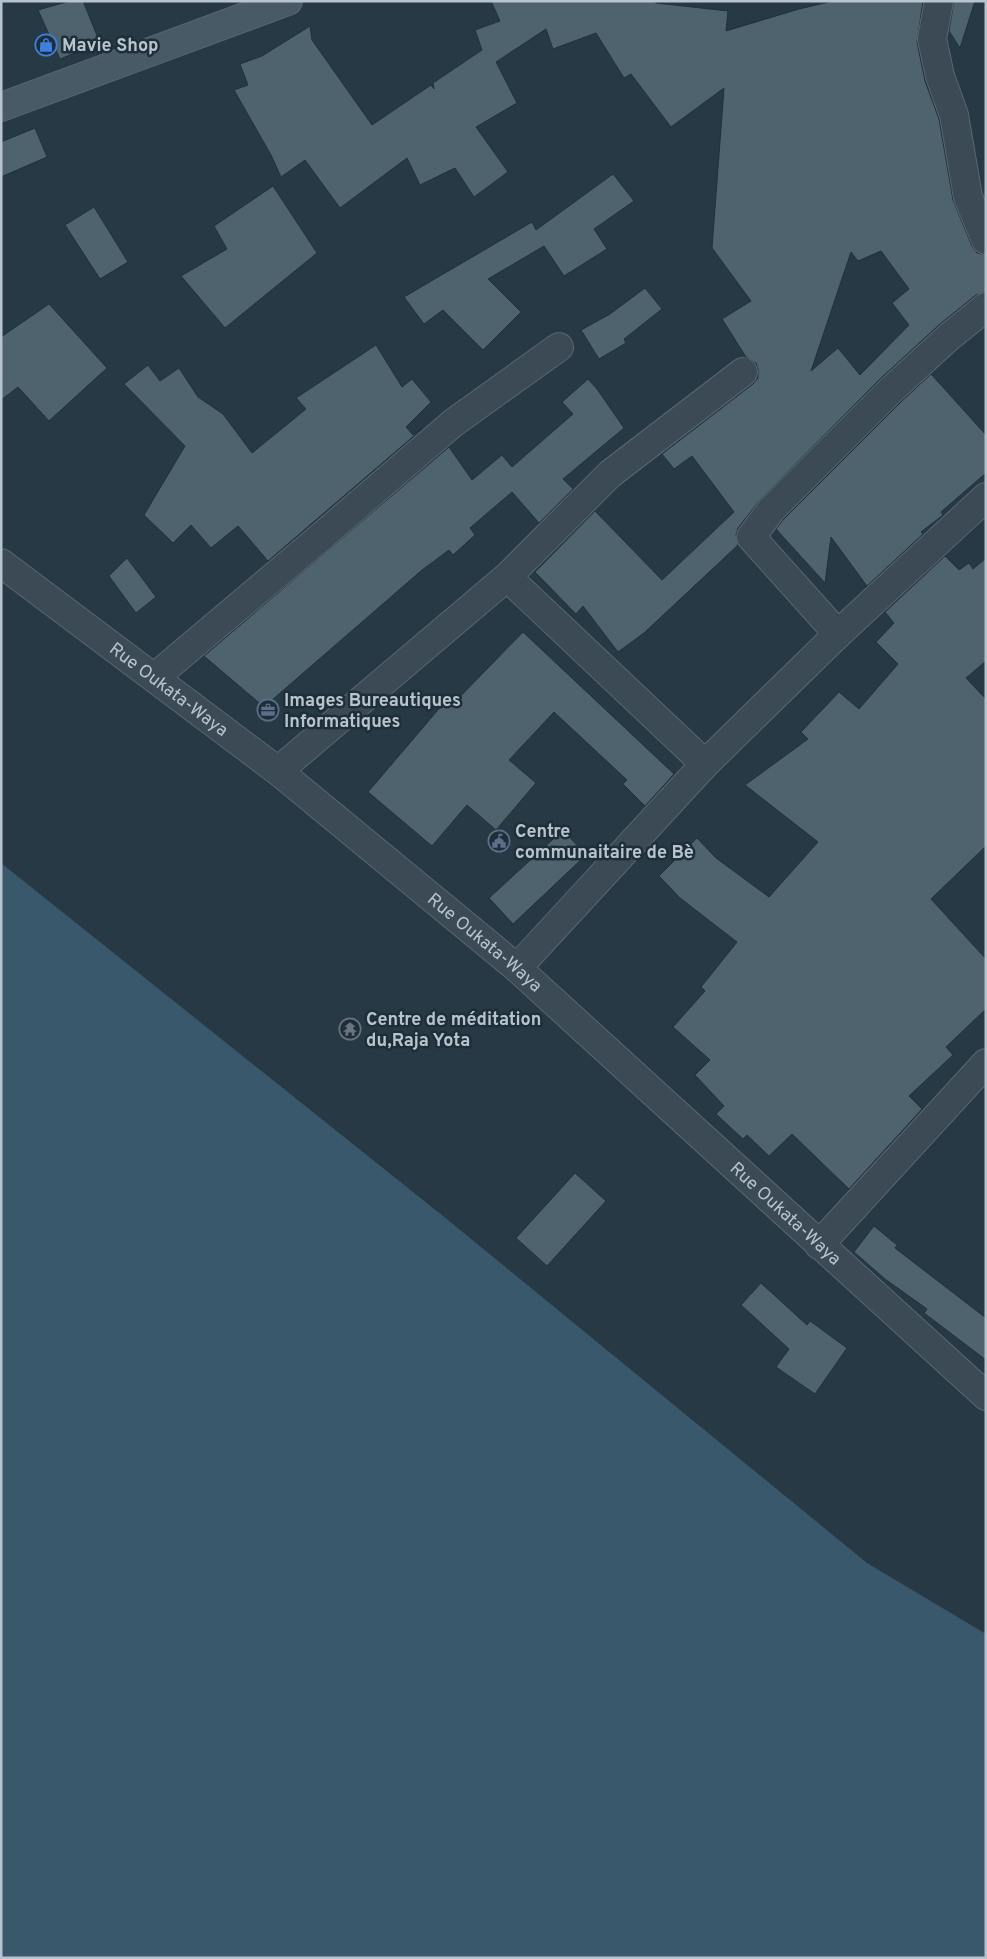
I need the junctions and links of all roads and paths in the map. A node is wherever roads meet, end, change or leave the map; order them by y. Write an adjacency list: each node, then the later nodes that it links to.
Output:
1 (288, 1): 3 (main road)
2 (938, 1): 4 (street)
3 (1, 107)
4 (986, 240)
5 (986, 307): 11 (street)
6 (559, 347): 12 (street)
7 (743, 372): 10 (street)
8 (986, 497): 11 (street)
9 (1, 563): 12 (street, Rue Oukata-Waya)
10 (507, 577): 13 (street); 14 (street)
11 (838, 634): 13 (street)
12 (155, 677): 14 (street, Rue Oukata-Waya)
13 (706, 764): 15 (street)
14 (278, 771): 15 (street, Rue Oukata-Waya)
15 (517, 968): 17 (street, Rue Oukata-Waya)
16 (986, 1063): 17 (street)
17 (819, 1245): 18 (street, Rue Oukata-Waya)
18 (986, 1396)

